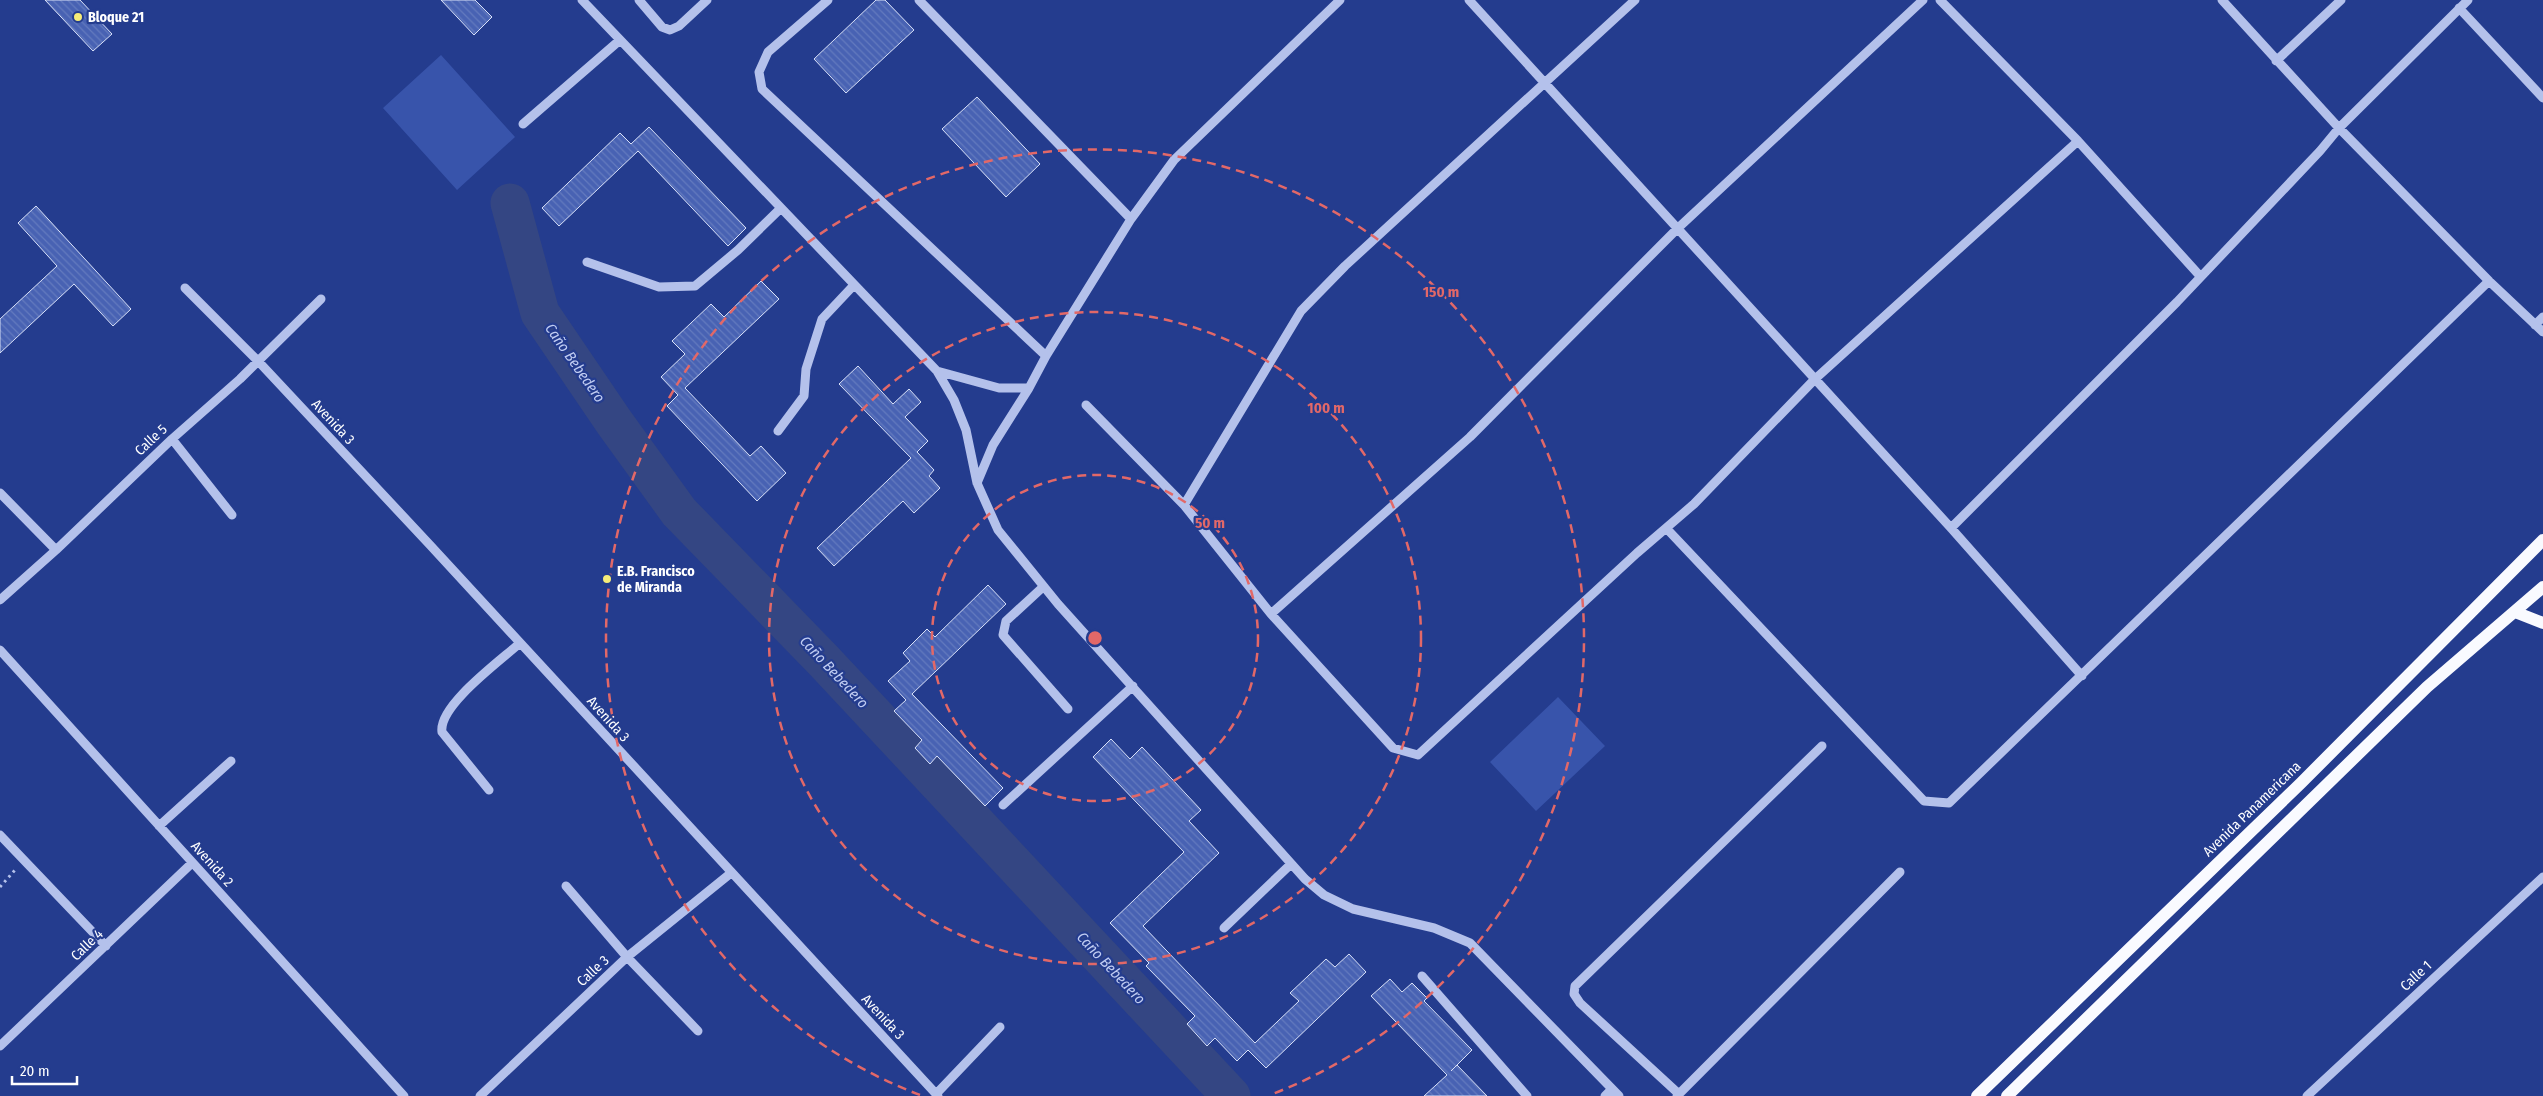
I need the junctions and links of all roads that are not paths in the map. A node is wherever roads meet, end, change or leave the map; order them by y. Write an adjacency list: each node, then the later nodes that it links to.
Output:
1 (582, 0): 15 (street)
2 (639, 0): 3 (street)
3 (707, 0)
4 (828, 0): 34 (street)
5 (919, 0): 23 (street)
6 (1340, 0): 23 (street)
7 (1470, 0): 17 (street)
8 (1635, 0): 17 (street)
9 (1923, 0): 24 (street)
10 (1940, 0): 21 (street)
11 (2222, 0): 16 (street)
12 (2340, 0): 16 (street)
13 (2468, 0): 14 (street)
14 (2459, 8): 18 (street); 20 (street)
15 (620, 40): 19 (street); 22 (street)
16 (2276, 61): 20 (street)
17 (1544, 83): 24 (street); 44 (street)
18 (2543, 98)
19 (523, 124)
20 (2339, 128): 26 (street); 27 (street)
21 (2078, 141): 26 (street); 37 (street)
22 (781, 208): 25 (street); 28 (street)
23 (1132, 219): 34 (street)
24 (1677, 229): 37 (street); 54 (street)
25 (588, 262)
26 (2200, 276): 46 (street)
27 (2489, 281): 32 (street); 58 (street)
28 (854, 285): 36 (street); 40 (street)
29 (185, 288): 35 (street, Avenida 3)
30 (321, 299): 35 (street, Calle 5)
31 (2543, 317): 32 (street)
32 (2535, 325): 33 (street)
33 (2543, 332)
34 (1046, 356): 38 (street)
35 (258, 361): 41 (street, Calle 5); 56 (street, Avenida 3)
36 (937, 371): 38 (street); 42 (street)
37 (1814, 380): 46 (street); 47 (street)
38 (1029, 388): 42 (street)
39 (1086, 406): 44 (street)
40 (778, 431)
41 (172, 438): 45 (street); 49 (street, Calle 5)
42 (977, 483): 50 (street)
43 (0, 493): 49 (street)
44 (1184, 505): 54 (street)
45 (232, 515)
46 (1951, 528): 58 (street)
47 (1667, 529): 54 (street); 58 (street)
48 (2543, 540): 87 (main road, Avenida Panamericana)
49 (56, 550): 52 (street, Calle 5)
50 (1043, 586): 59 (street); 60 (street)
51 (2543, 587): 53 (main road)
52 (0, 600)
53 (2515, 612): 55 (main road); 88 (main road)
54 (1271, 614)
55 (2543, 623)
56 (520, 643): 63 (street); 70 (street, Avenida 3)
57 (0, 650): 65 (street, Avenida 2)
58 (2082, 676)
59 (1133, 686): 64 (street); 68 (street)
60 (1068, 709)
61 (1822, 746): 82 (street)
62 (231, 761): 65 (street)
63 (489, 790)
64 (1003, 805)
65 (159, 826): 67 (street, Avenida 2)
66 (0, 835): 74 (street)
67 (192, 863): 74 (street, Calle 4); 83 (street, Avenida 2)
68 (1291, 864): 73 (street); 80 (street)
69 (1900, 872): 82 (street)
70 (731, 873): 75 (street, Calle 3); 81 (street, Avenida 3)
71 (2543, 877): 89 (street, Calle 1)
72 (566, 886): 75 (street)
73 (1224, 928)
74 (106, 946): 79 (street, Calle 4)
75 (627, 957): 78 (street); 84 (street, Calle 3)
76 (1422, 976): 85 (street)
77 (1000, 1027): 81 (street)
78 (698, 1031)
79 (0, 1046)
80 (1616, 1092): 86 (street)
81 (937, 1095)
82 (1678, 1095)
83 (404, 1096)
84 (480, 1096)
85 (1527, 1096)
86 (1605, 1096)
87 (1977, 1096)
88 (2007, 1096)
89 (2307, 1096)

